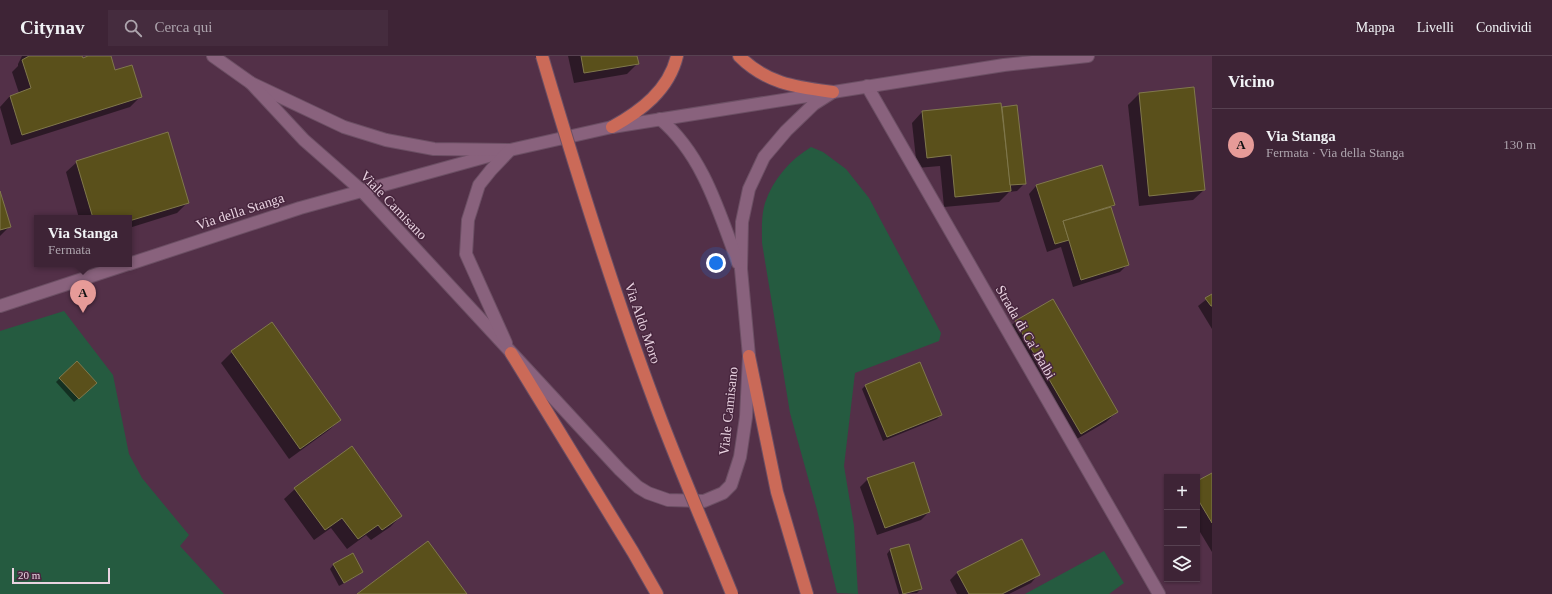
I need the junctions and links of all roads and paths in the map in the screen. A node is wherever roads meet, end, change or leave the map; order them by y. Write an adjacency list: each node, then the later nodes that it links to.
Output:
1 (213, 56): 7 (main road, Viale Camisano)
2 (542, 56): 21 (main road, Via Aldo Moro, bridge)
3 (677, 56): 11 (main road)
4 (739, 56): 9 (main road)
5 (1088, 56): 6 (main road)
6 (1004, 60): 8 (main road)
7 (251, 82): 12 (main road, Viale Camisano); 13 (main road, Viale Camisano)
8 (867, 86): 9 (main road); 23 (main road, Strada di Ca' Balbi)
9 (833, 92): 10 (main road, Viale Camisano); 16 (main road, Viale Camisano)
10 (660, 120): 11 (main road, Viale Camisano); 16 (main road, Viale Camisano)
11 (612, 127): 12 (main road, Viale Camisano)
12 (510, 150): 13 (main road, Via della Stanga); 18 (main road, Viale Camisano)
13 (362, 190): 14 (main road, Via della Stanga); 18 (main road, Viale Camisano)
14 (132, 263)
15 (120, 267): 17 (main road, Via della Stanga)
16 (741, 270): 19 (main road, Viale Camisano)
17 (0, 306)
18 (511, 353): 19 (main road, Viale Camisano); 20 (main road)
19 (749, 356): 22 (main road)
20 (657, 594)
21 (732, 594)
22 (807, 594)
23 (1159, 594)

